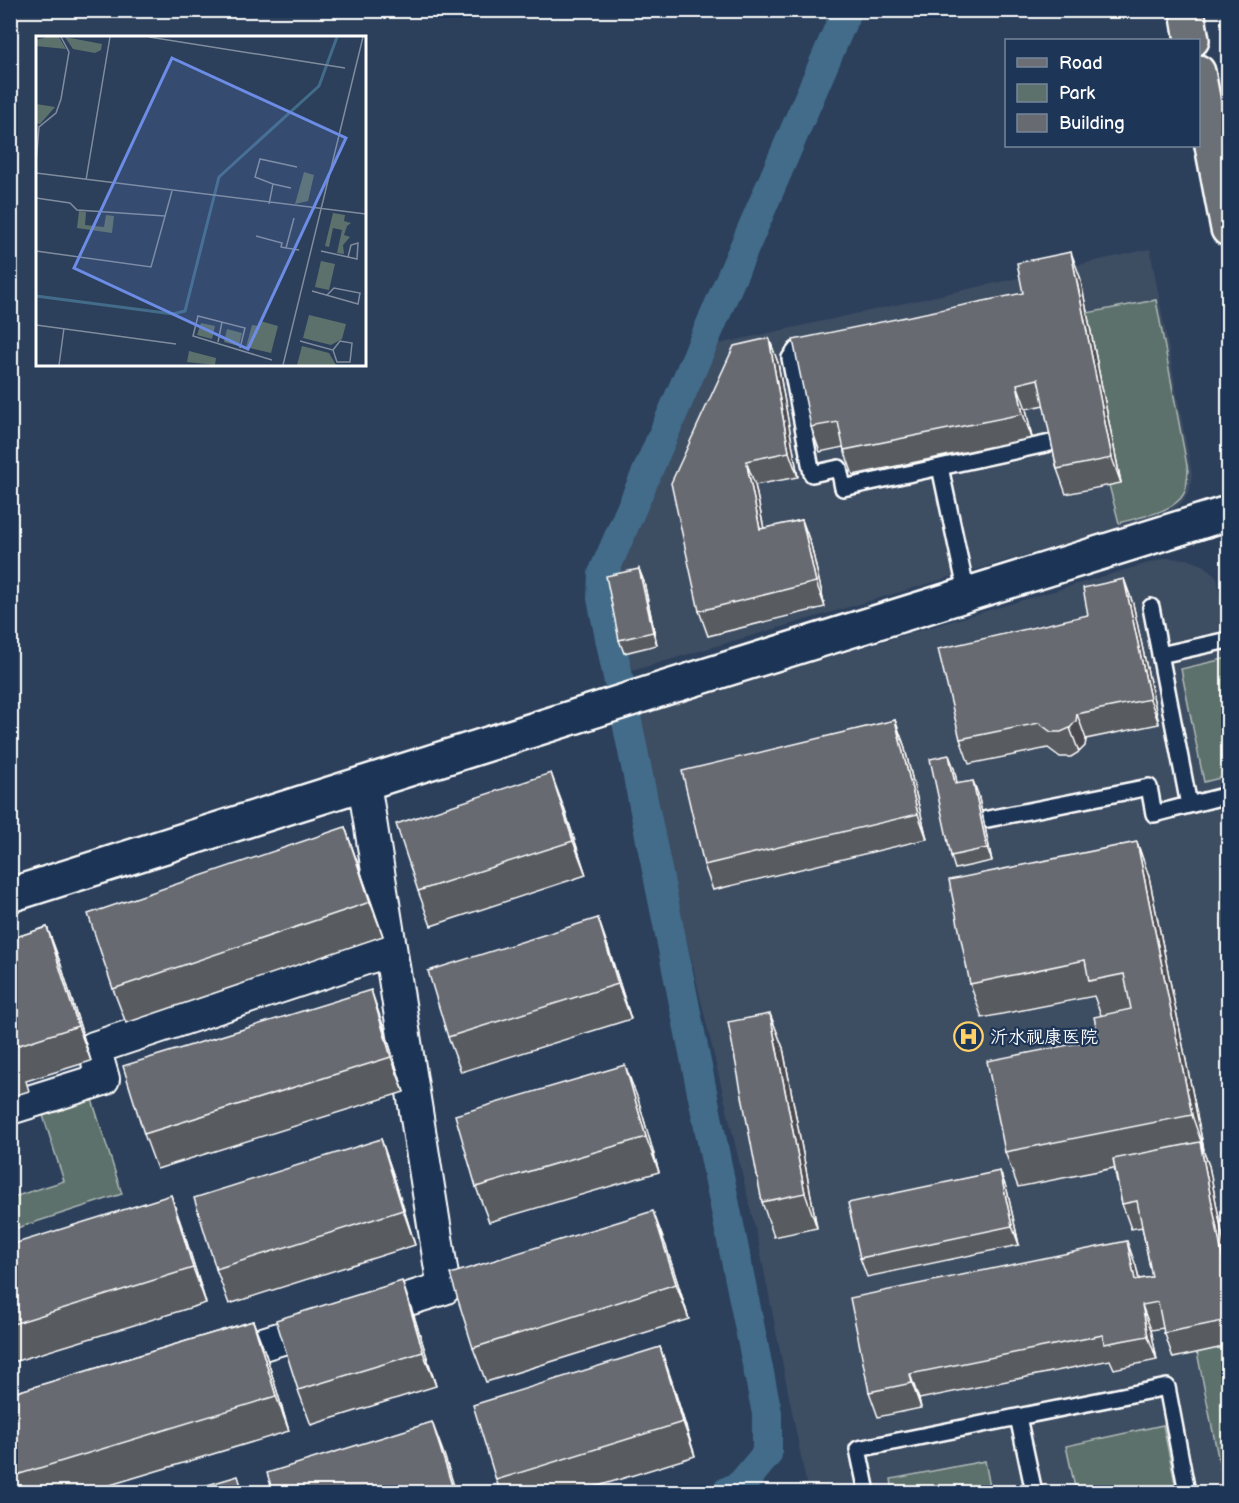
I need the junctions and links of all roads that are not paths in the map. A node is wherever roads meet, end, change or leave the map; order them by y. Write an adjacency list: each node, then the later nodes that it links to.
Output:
1 (1187, 10): 2 (main road)
2 (1192, 39)
3 (1200, 82): 4 (main road)
4 (1228, 229)
5 (824, 344): 7 (lane)
6 (1055, 442): 7 (lane)
7 (940, 467): 9 (lane)
8 (1228, 513): 9 (street)
9 (967, 594): 13 (street)
10 (1151, 607): 12 (lane)
11 (1228, 640): 12 (lane)
12 (1160, 655): 15 (lane)
13 (364, 783): 17 (street); 18 (street)
14 (1228, 795): 15 (lane)
15 (1189, 805): 16 (lane)
16 (983, 820)
17 (10, 895)
18 (390, 950): 19 (street); 20 (street)
19 (10, 1108)
20 (193, 1365)
21 (1018, 1416): 22 (lane); 23 (lane); 24 (lane)
22 (867, 1492)
23 (1034, 1492)
24 (1187, 1492)

